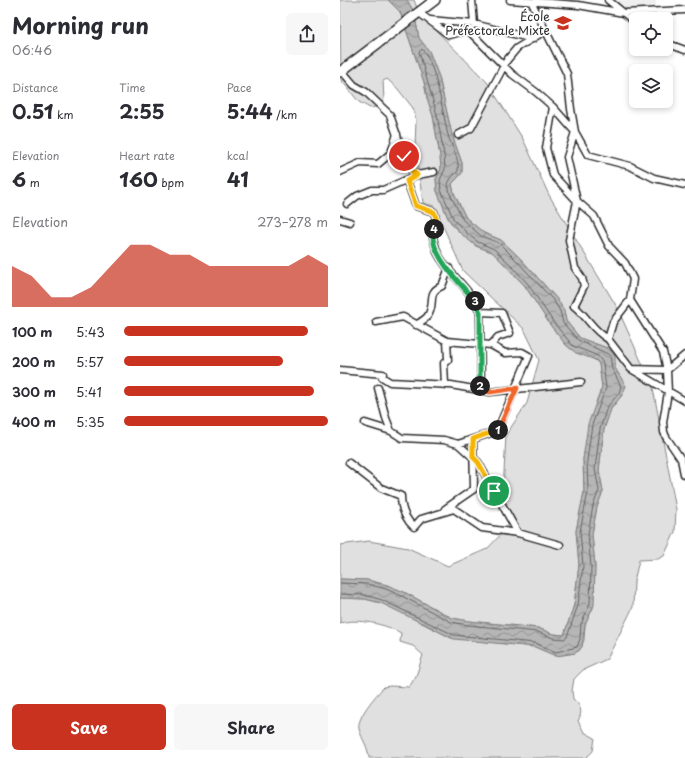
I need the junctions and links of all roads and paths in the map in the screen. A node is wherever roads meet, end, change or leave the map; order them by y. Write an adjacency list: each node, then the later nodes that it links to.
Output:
1 (435, 0): 7 (main road)
2 (472, 0): 11 (street)
3 (510, 0): 5 (street)
4 (608, 0): 8 (street)
5 (532, 3): 8 (street); 13 (street)
6 (685, 10): 8 (street)
7 (418, 12): 10 (street); 18 (main road)
8 (624, 13): 9 (street)
9 (629, 17)
10 (429, 20): 11 (street); 12 (street)
11 (474, 24): 12 (street); 14 (street)
12 (468, 30): 17 (street)
13 (544, 31): 14 (street); 20 (street)
14 (533, 39): 17 (street)
15 (673, 46): 16 (street)
16 (685, 50)
17 (503, 66): 19 (street); 22 (street)
18 (341, 71): 21 (street)
19 (553, 107): 20 (street); 28 (street)
20 (576, 132): 27 (street); 28 (street)
21 (397, 134): 23 (street); 25 (street)
22 (458, 135)
23 (340, 172)
24 (434, 172): 25 (street)
25 (417, 175): 26 (street)
26 (407, 181): 29 (street); 32 (street)
27 (685, 185)
28 (577, 201): 33 (street); 37 (street)
29 (346, 204)
30 (340, 219): 31 (street)
31 (350, 222)
32 (449, 268): 34 (street); 36 (street)
33 (630, 300): 37 (street); 44 (street)
34 (480, 312): 39 (street); 40 (street)
35 (376, 322): 36 (street)
36 (416, 325): 38 (street)
37 (608, 339): 42 (street)
38 (448, 341): 39 (street); 46 (street)
39 (479, 345): 40 (street); 49 (street)
40 (491, 345): 48 (street)
41 (685, 355): 44 (street)
42 (631, 369): 44 (street); 50 (street)
43 (340, 370): 46 (street)
44 (667, 370): 50 (street)
45 (582, 382): 48 (street)
46 (445, 385): 49 (street)
47 (378, 388): 53 (street)
48 (517, 388): 49 (street); 54 (street)
49 (480, 390)
50 (668, 392): 51 (street); 58 (street)
51 (685, 402)
52 (365, 423): 53 (street)
53 (391, 431): 55 (street)
54 (473, 439): 55 (street); 56 (street)
55 (458, 444): 56 (street)
56 (473, 457): 59 (street); 60 (street)
57 (349, 462): 59 (street)
58 (684, 474)
59 (441, 513): 60 (street)
60 (518, 533): 61 (street)
61 (560, 546)

